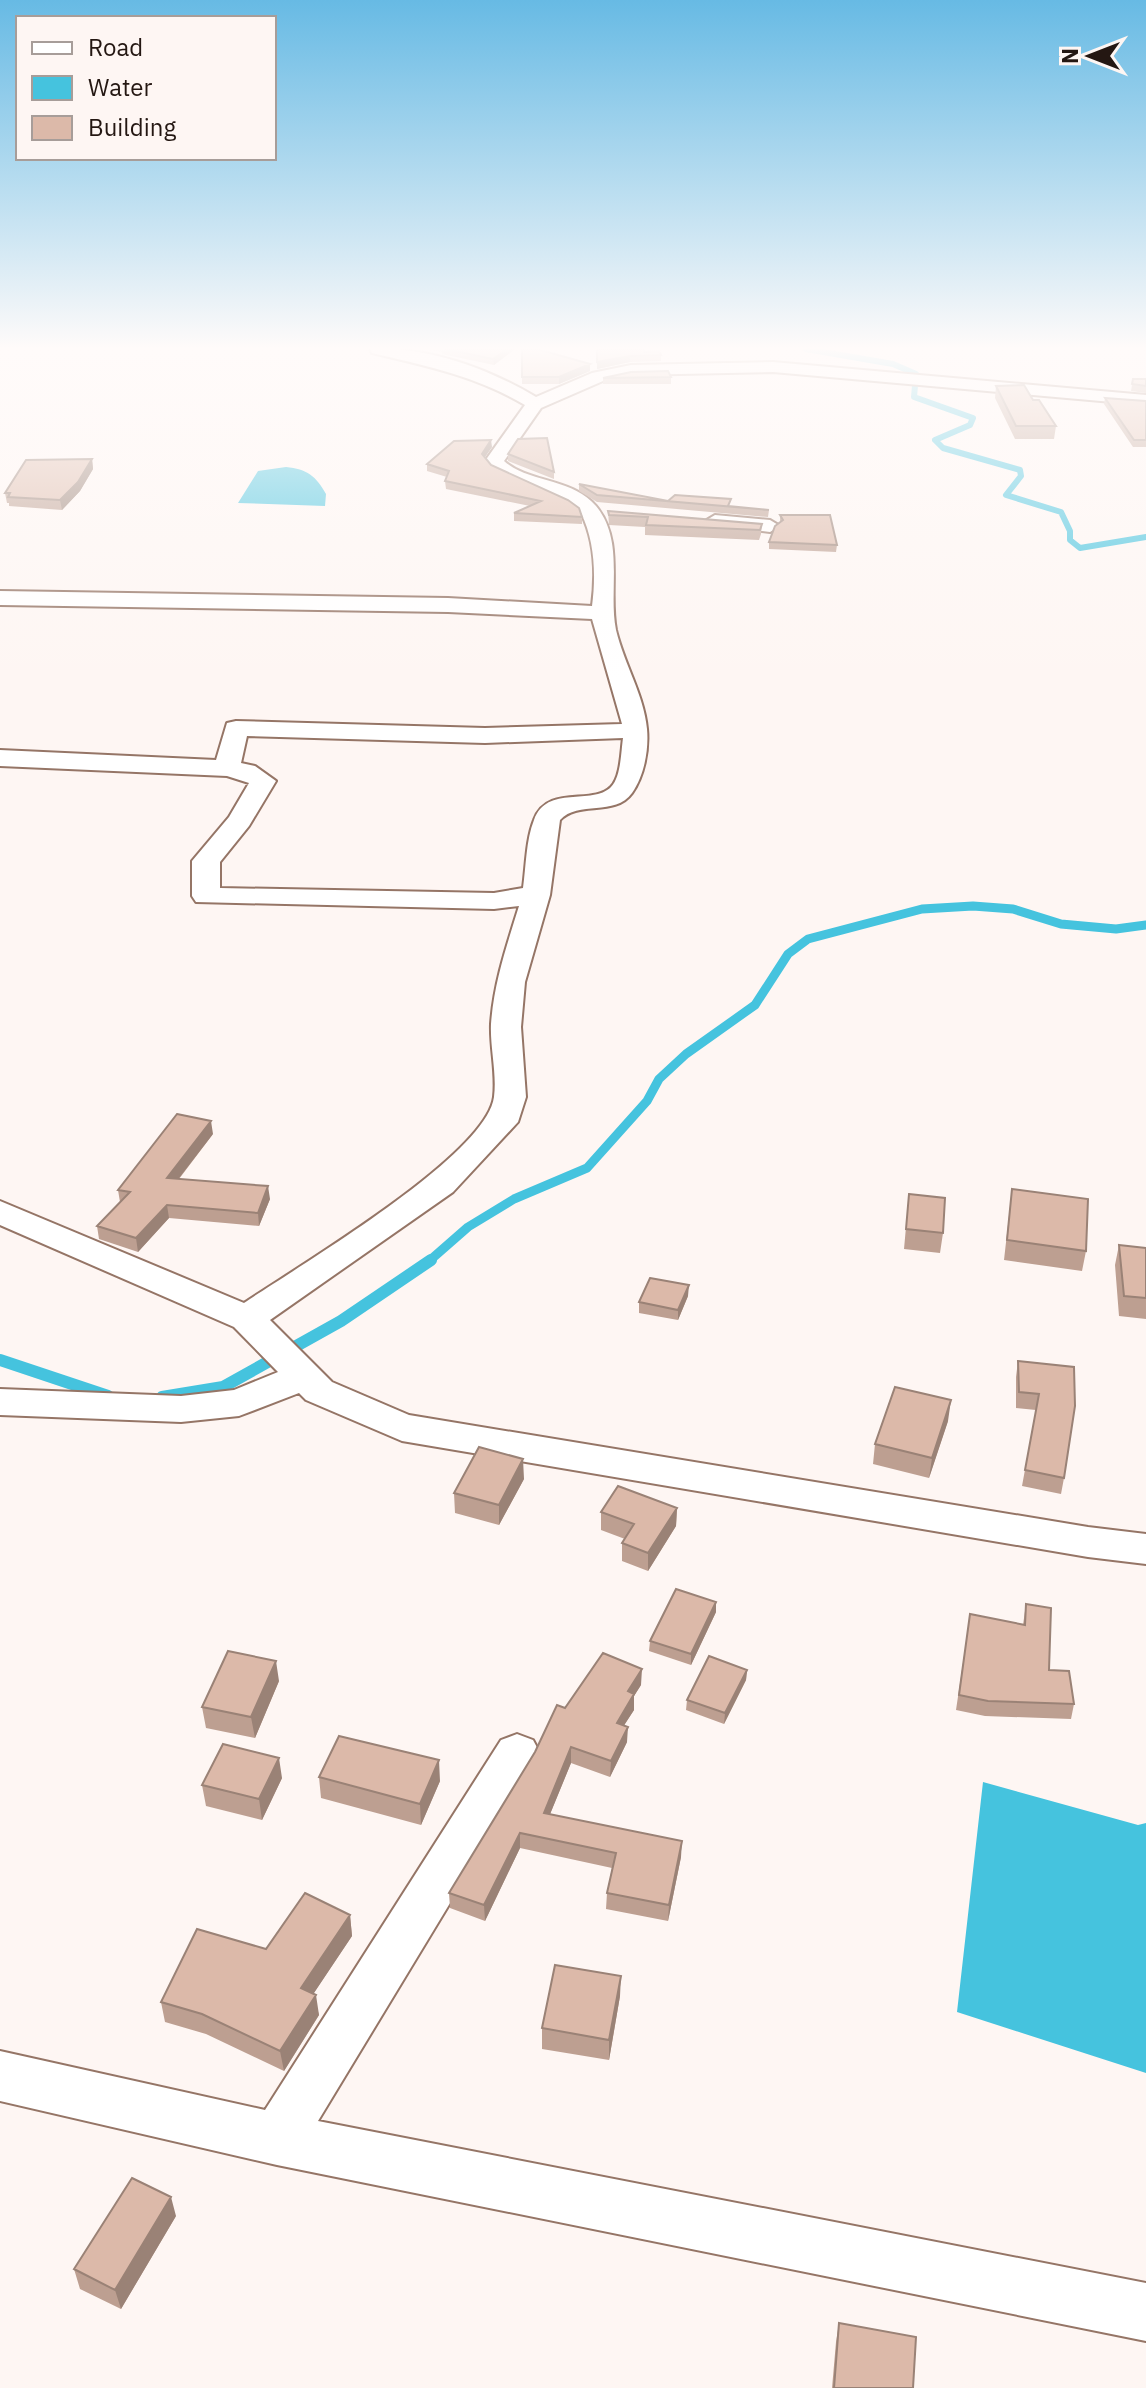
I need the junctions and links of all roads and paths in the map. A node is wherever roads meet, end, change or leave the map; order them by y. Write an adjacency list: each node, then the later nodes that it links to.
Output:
1 (494, 460): 2 (street)
2 (590, 511): 3 (street); 7 (street)
3 (620, 513)
4 (695, 520): 5 (street)
5 (770, 526)
6 (0, 598): 7 (street)
7 (602, 613): 8 (street)
8 (635, 730): 10 (street); 11 (street)
9 (0, 758): 10 (street)
10 (227, 768): 11 (street)
11 (536, 895): 13 (street)
12 (0, 1212): 13 (street)
13 (254, 1324): 14 (street)
14 (300, 1371): 15 (street); 16 (street)
15 (0, 1402)
16 (1146, 1549)
17 (517, 1753): 19 (street)
18 (0, 2076): 19 (street)
19 (277, 2139): 20 (street)
20 (1146, 2312)

